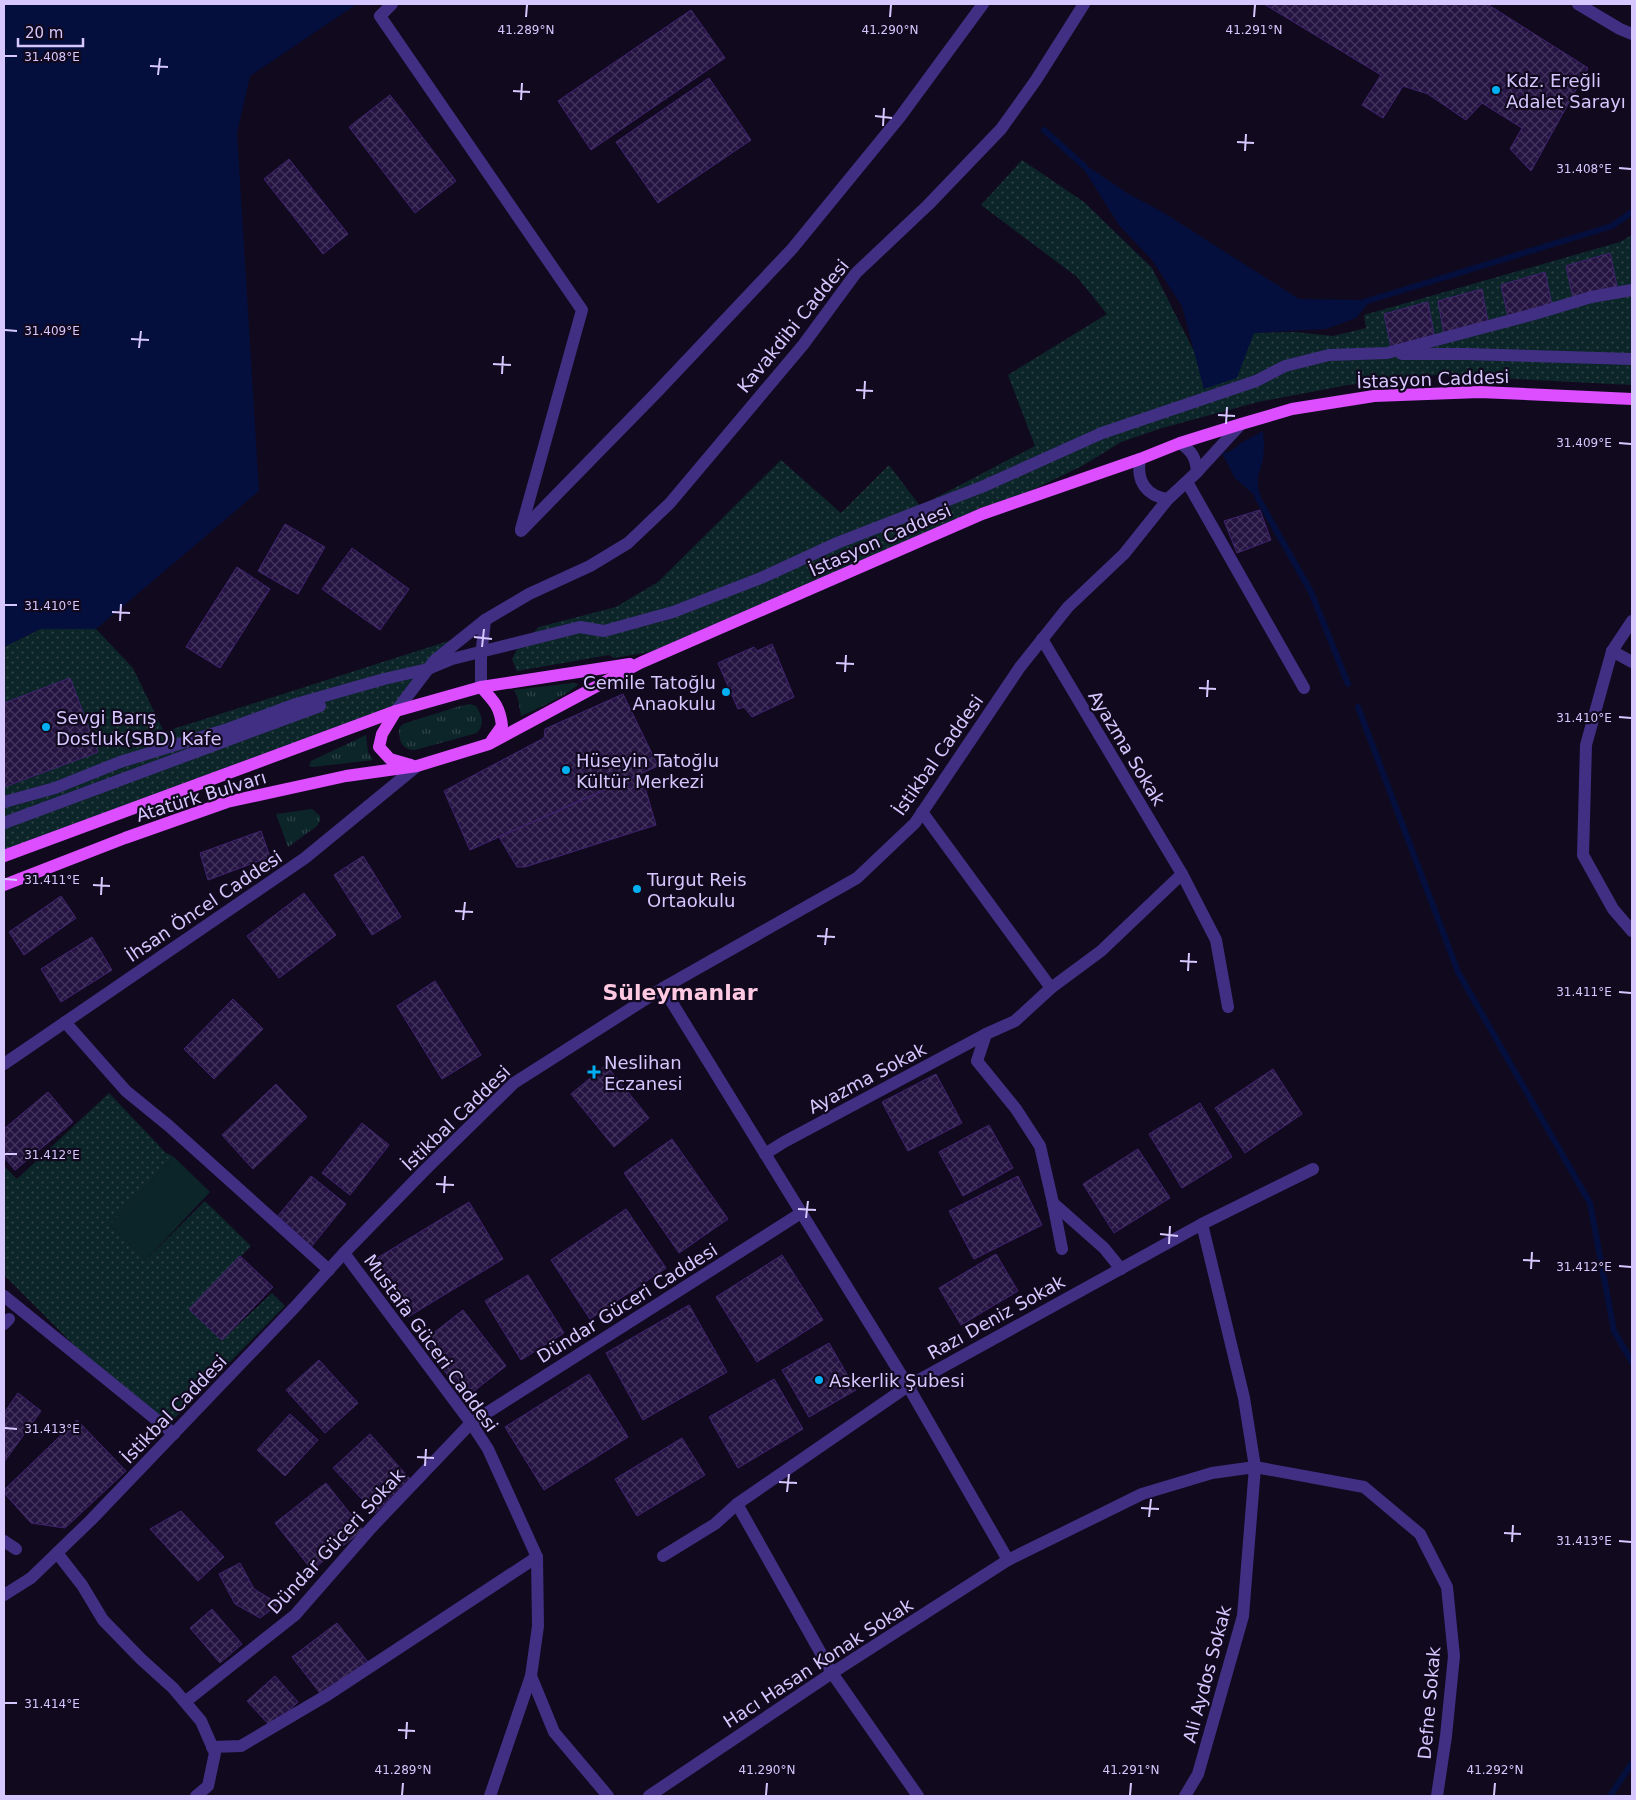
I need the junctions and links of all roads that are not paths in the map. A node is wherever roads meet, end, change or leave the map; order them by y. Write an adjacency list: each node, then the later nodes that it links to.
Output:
1 (392, 4): 2 (street)
2 (983, 4)
3 (1084, 4): 16 (street, Kavakdibi Caddesi)
4 (1578, 4): 5 (street)
5 (1632, 34)
6 (1632, 290): 7 (street)
7 (1372, 354): 8 (street); 20 (street)
8 (1632, 359)
9 (1632, 399): 10 (main road, İstasyon Caddesi)
10 (1241, 424): 11 (main road, İstasyon Caddesi); 13 (street, İstikbal Caddesi)
11 (1180, 443): 12 (main road); 13 (street)
12 (1140, 459): 15 (street); 22 (main road, İstasyon Caddesi)
13 (1197, 472): 14 (street, İstikbal Caddesi)
14 (1186, 482): 15 (street, İstikbal Caddesi); 26 (street)
15 (1168, 499): 18 (street, İstikbal Caddesi)
16 (485, 620): 20 (street); 23 (street, Kavakdibi Caddesi)
17 (1632, 621): 19 (street)
18 (1042, 639): 31 (street, İstikbal Caddesi); 34 (street, Ayazma Sokak)
19 (1612, 651): 21 (street); 36 (street)
20 (481, 652): 23 (street); 25 (street)
21 (1632, 662)
22 (640, 663): 25 (main road, İstasyon Caddesi); 28 (main road, İstasyon Caddesi)
23 (428, 669): 24 (street); 27 (street, Kavakdibi Caddesi)
24 (414, 672): 30 (street); 32 (street)
25 (481, 687): 27 (main road, Atatürk Bulvarı); 28 (main road)
26 (1304, 688)
27 (396, 711): 29 (main road); 33 (main road, Atatürk Bulvarı)
28 (489, 744): 29 (main road, Atatürk Bulvarı)
29 (416, 766): 35 (main road, Atatürk Bulvarı); 40 (street, İhsan Öncel Caddesi)
30 (4, 802)
31 (922, 812): 37 (street, İstikbal Caddesi); 38 (street)
32 (4, 823)
33 (4, 856)
34 (1182, 874): 38 (street, Ayazma Sokak); 39 (street, Ayazma Sokak)
35 (4, 885)
36 (1632, 931)
37 (663, 988): 43 (street); 49 (street, İstikbal Caddesi)
38 (1051, 988): 41 (street, Ayazma Sokak)
39 (1228, 1007)
40 (65, 1022): 42 (street, İhsan Öncel Caddesi); 51 (street)
41 (986, 1034): 43 (street, Ayazma Sokak); 45 (street)
42 (4, 1064)
43 (765, 1154): 46 (street)
44 (1313, 1169): 47 (street, Razı Deniz Sokak)
45 (1053, 1203): 48 (street); 50 (street)
46 (801, 1213): 53 (street); 54 (street, Dündar Güceri Caddesi)
47 (1202, 1224): 50 (street, Razı Deniz Sokak); 56 (street, Ali Aydos Sokak)
48 (1062, 1249)
49 (344, 1253): 51 (street, İstikbal Caddesi); 54 (street, Mustafa Güceri Caddesi)
50 (1121, 1269): 53 (street, Razı Deniz Sokak)
51 (329, 1270): 55 (street, İstikbal Caddesi)
52 (4, 1296): 55 (street)
53 (908, 1386): 57 (street, Razı Deniz Sokak); 63 (street)
54 (472, 1422): 62 (street, Mustafa Güceri Caddesi); 67 (street, Dündar Güceri Sokak)
55 (174, 1434): 60 (street, İstikbal Caddesi)
56 (1254, 1467): 63 (street, Defne Sokak); 74 (street, Ali Aydos Sokak); 75 (street, Defne Sokak)
57 (737, 1504): 61 (street, Razı Deniz Sokak); 65 (street)
58 (4, 1541): 59 (street)
59 (16, 1549)
60 (57, 1553): 64 (street, İstikbal Caddesi); 67 (street)
61 (663, 1556)
62 (537, 1557): 66 (street, Mustafa Güceri Caddesi); 68 (street)
63 (1008, 1560): 65 (street, Hacı Hasan Konak Sokak)
64 (4, 1595)
65 (832, 1673): 72 (street, Hacı Hasan Konak Sokak); 73 (street)
66 (530, 1676): 70 (street, Mustafa Güceri Caddesi); 71 (street)
67 (185, 1702): 68 (street)
68 (212, 1747): 69 (street)
69 (196, 1796)
70 (490, 1796)
71 (608, 1796)
72 (649, 1796)
73 (918, 1796)
74 (1185, 1796)
75 (1437, 1796)

